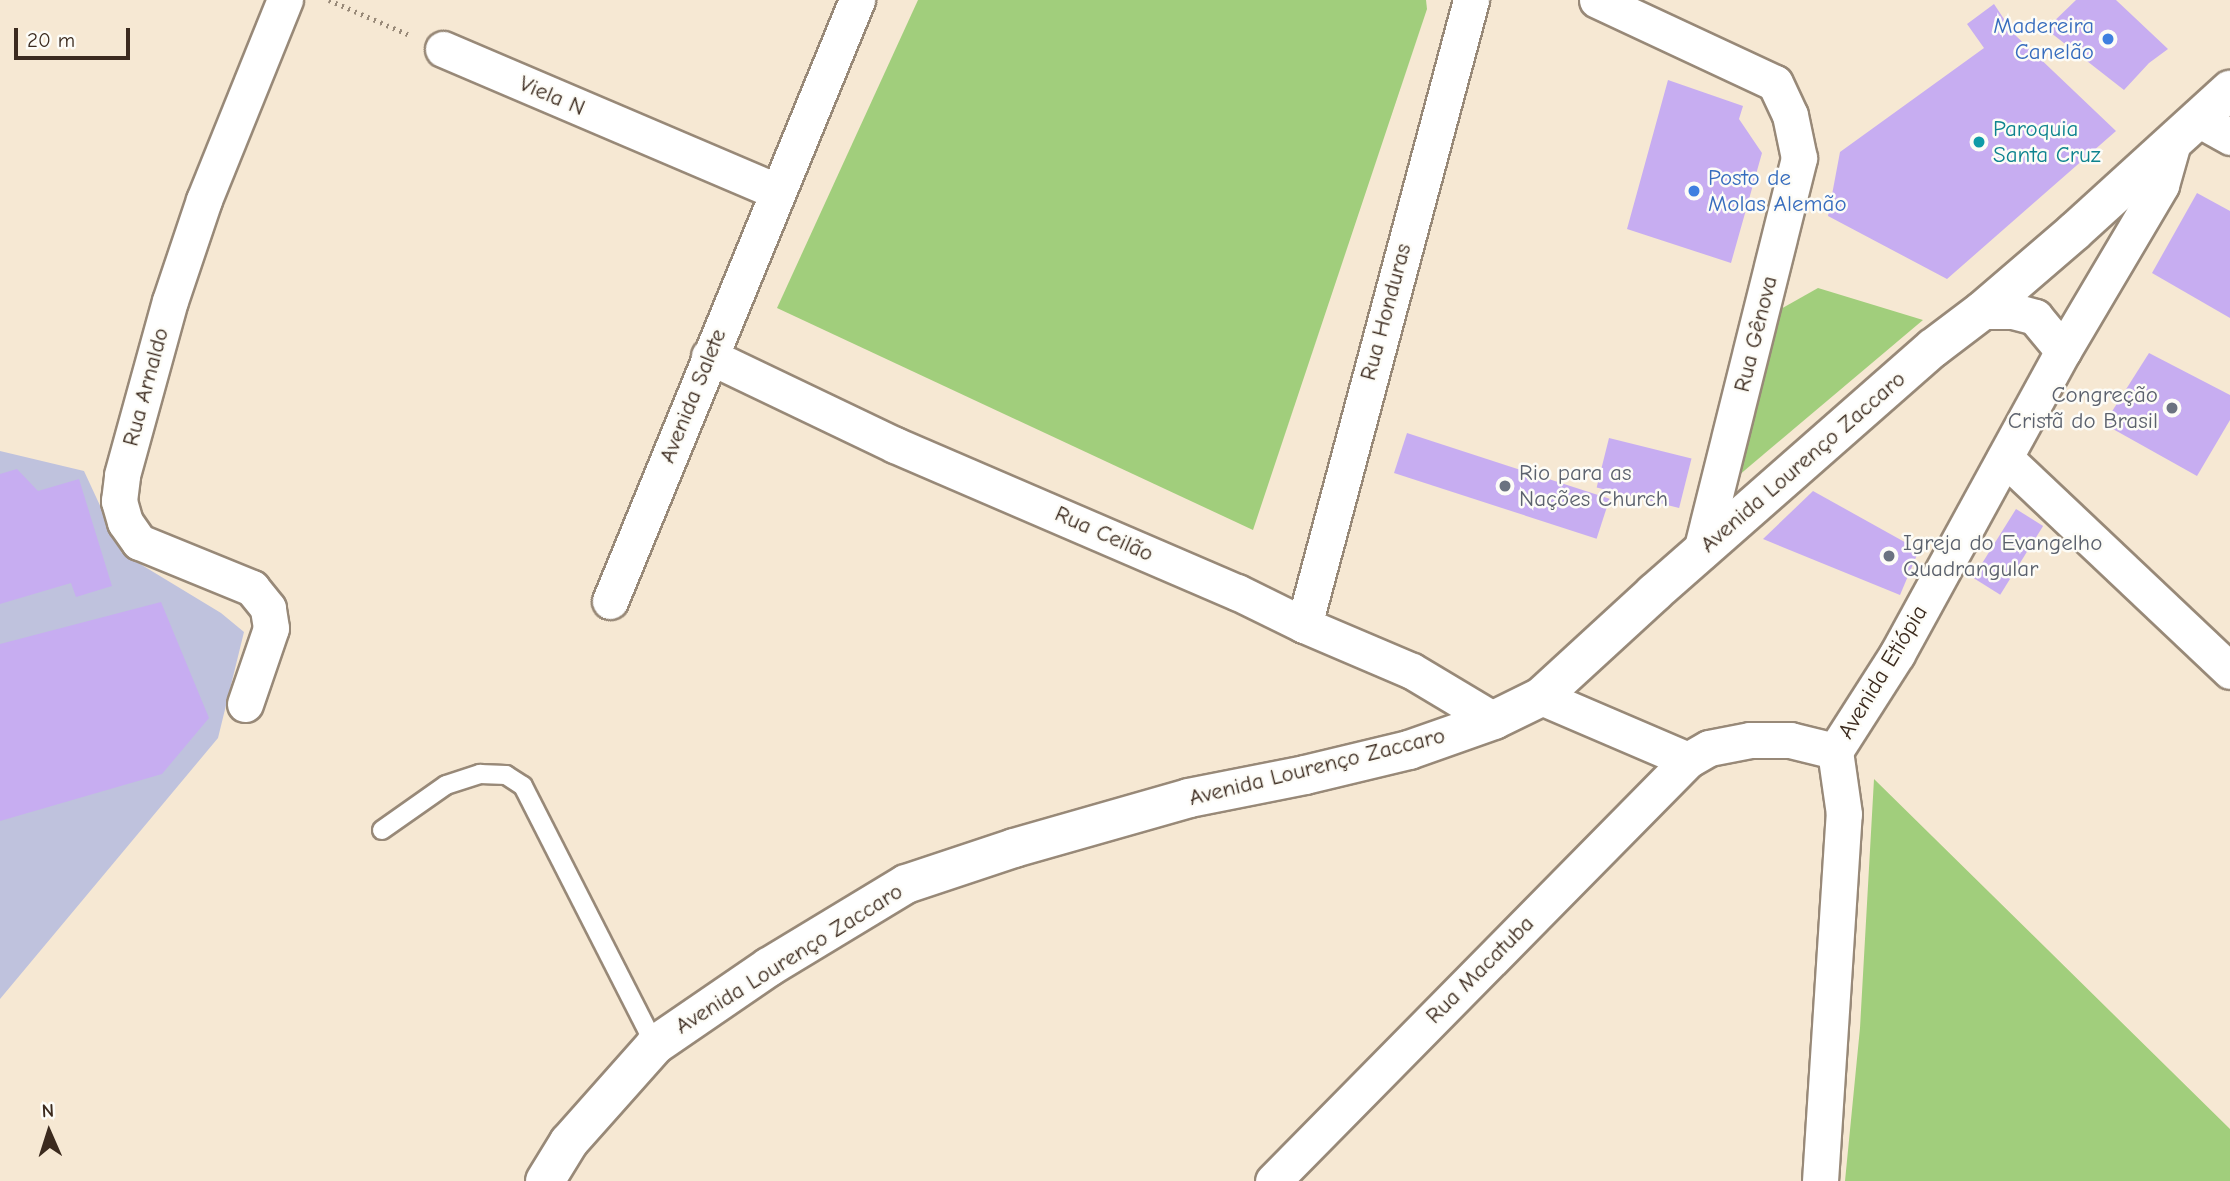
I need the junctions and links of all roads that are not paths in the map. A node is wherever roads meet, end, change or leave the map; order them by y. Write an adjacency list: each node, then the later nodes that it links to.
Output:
1 (285, 0): 18 (street, Rua Arnaldo)
2 (857, 0): 8 (street, Avenida Salete)
3 (1471, 0): 15 (street, Rua Honduras)
4 (1597, 0): 13 (street, Rua Gênova)
5 (443, 49): 8 (street, Viela N)
6 (2230, 90): 7 (street, Avenida Lourenço Zaccaro)
7 (2201, 132): 9 (street, Avenida Lourenço Zaccaro); 10 (street, Avenida Etiópia)
8 (776, 191): 11 (street, Avenida Salete)
9 (1982, 311): 10 (street); 13 (street, Avenida Lourenço Zaccaro)
10 (2063, 351): 12 (street, Avenida Etiópia)
11 (709, 356): 14 (street, Avenida Salete); 15 (street, Rua Ceilão)
12 (2005, 458): 16 (street); 20 (street, Avenida Etiópia)
13 (1701, 552): 17 (street, Avenida Lourenço Zaccaro)
14 (610, 601)
15 (1304, 625): 19 (street, Rua Ceilão)
16 (2230, 671)
17 (1542, 697): 19 (street, Avenida Lourenço Zaccaro); 21 (street)
18 (245, 704)
19 (1494, 720): 23 (street, Avenida Lourenço Zaccaro)
20 (1835, 751): 21 (street); 26 (street, Avenida Etiópia)
21 (1688, 760): 25 (street, Rua Macatuba)
22 (382, 830): 23 (lane)
23 (655, 1045): 24 (street, Avenida Lourenço Zaccaro)
24 (545, 1181)
25 (1273, 1181)
26 (1820, 1181)

